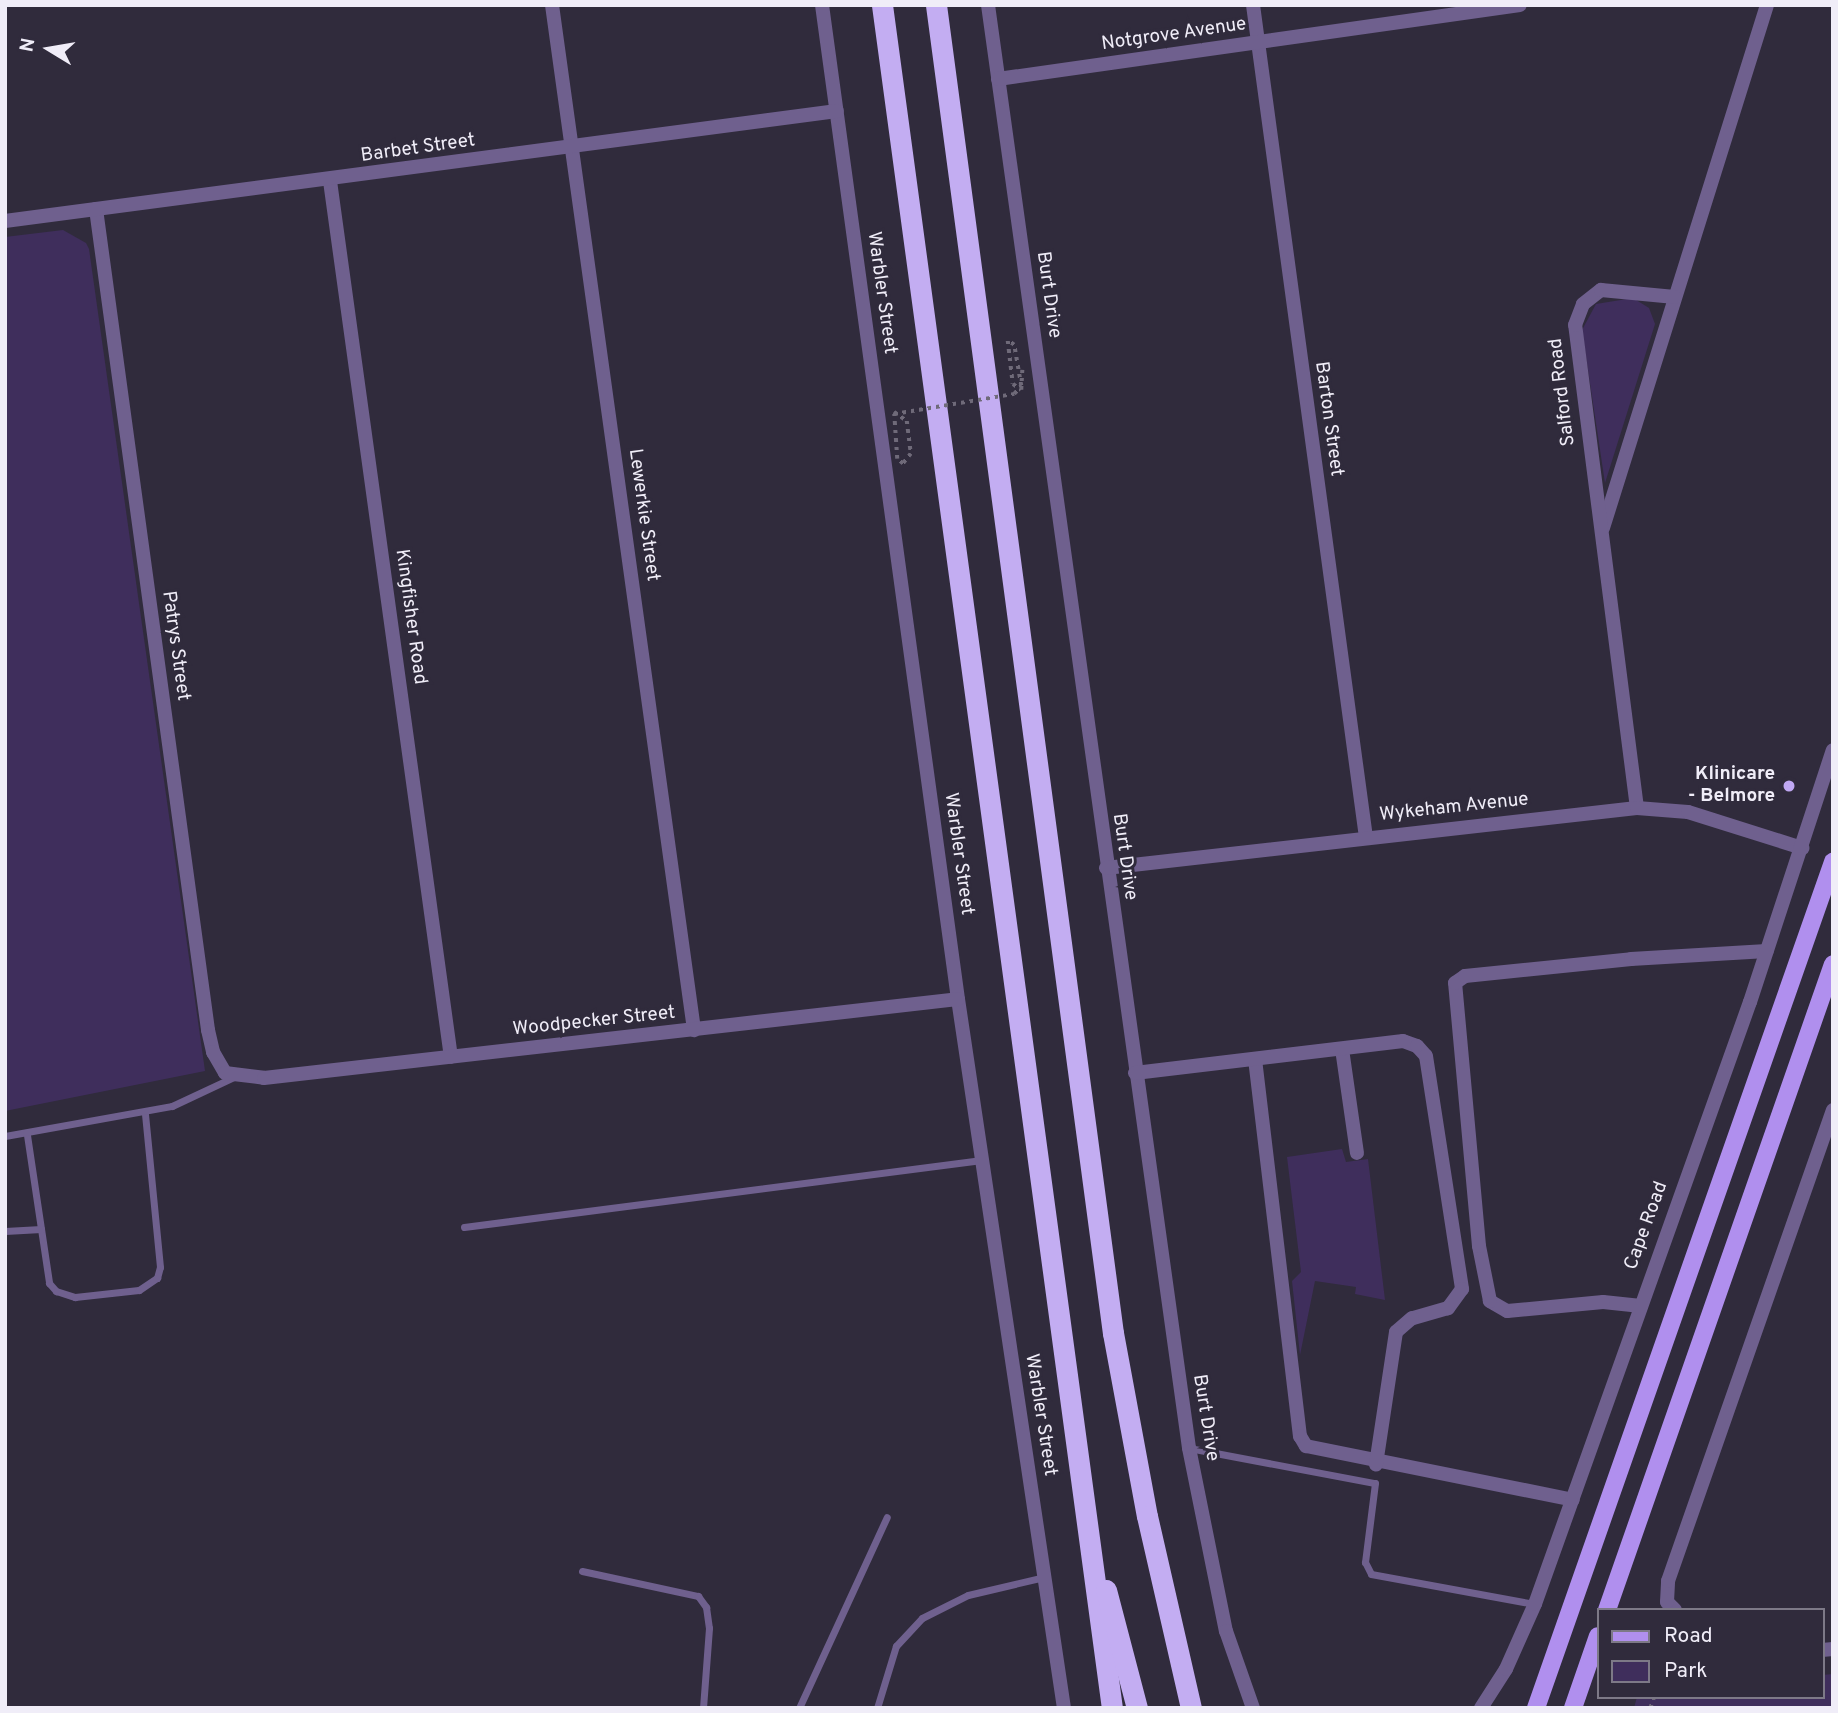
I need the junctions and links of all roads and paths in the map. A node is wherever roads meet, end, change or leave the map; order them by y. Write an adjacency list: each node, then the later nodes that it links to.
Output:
1 (552, 5): 14 (street, Lewerkie Street)
2 (822, 5): 13 (street, Warbler Street)
3 (868, 5): 16 (highway)
4 (881, 5): 16 (highway)
5 (936, 5): 65 (highway)
6 (988, 5): 12 (street, Burt Drive)
7 (1253, 5): 11 (street, Barton Street)
8 (1521, 5): 10 (street, Notgrove Avenue)
9 (1767, 5): 19 (street, Salford Road)
10 (1503, 6): 11 (street, Notgrove Avenue)
11 (1258, 43): 12 (street, Notgrove Avenue); 25 (street, Barton Street)
12 (998, 79): 28 (street, Burt Drive)
13 (836, 111): 14 (street, Barbet Street); 31 (street, Warbler Street)
14 (573, 145): 15 (street, Barbet Street); 32 (street, Lewerkie Street)
15 (330, 181): 17 (street, Barbet Street); 34 (street, Kingfisher Road)
16 (907, 190): 50 (highway)
17 (96, 209): 18 (street, Barbet Street); 37 (street, Patrys Street)
18 (5, 221)
19 (1675, 297): 22 (street, Salford Road); 22 (street, Salford Road)
20 (1020, 341): 21 (path, bridge)
21 (907, 421)
22 (1602, 533): 24 (street, Salford Road)
23 (1833, 750): 26 (street, Cape Road)
24 (1637, 808): 25 (street, Wykeham Avenue); 26 (street, Wykeham Avenue)
25 (1366, 837): 28 (street, Wykeham Avenue)
26 (1802, 848): 29 (street, Cape Road)
27 (1833, 862): 68 (main road)
28 (1106, 868): 36 (street, Burt Drive)
29 (1767, 951): 47 (street, Cape Road); 47 (street)
30 (1833, 964): 57 (main road)
31 (958, 999): 32 (street, Woodpecker Street); 43 (street, Warbler Street)
32 (694, 1030): 34 (street, Woodpecker Street)
33 (1342, 1049): 35 (street); 42 (street); 49 (street)
34 (451, 1057): 37 (street, Woodpecker Street)
35 (1255, 1059): 36 (street); 49 (street)
36 (1135, 1073): 48 (street, Burt Drive)
37 (234, 1077): 39 (lane)
38 (1833, 1110): 56 (street)
39 (145, 1113): 40 (lane); 45 (lane)
40 (27, 1135): 41 (lane); 45 (lane)
41 (5, 1136)
42 (1357, 1153)
43 (982, 1160): 44 (lane); 54 (street, Warbler Street)
44 (464, 1227)
45 (41, 1229): 46 (lane)
46 (5, 1231)
47 (1641, 1306): 51 (street, Cape Road)
48 (1189, 1448): 55 (lane); 66 (street, Burt Drive)
49 (1376, 1464): 51 (street)
50 (1077, 1480): 63 (highway); 64 (highway)
51 (1573, 1500): 55 (street, Cape Road)
52 (887, 1517): 60 (lane)
53 (582, 1571): 59 (lane)
54 (1045, 1577): 61 (lane); 62 (street, Warbler Street)
55 (1535, 1604): 67 (street, Cape Road)
56 (1671, 1606)
57 (1608, 1608)
58 (1596, 1642): 69 (main road)
59 (703, 1708)
60 (799, 1708)
61 (877, 1708)
62 (1064, 1708)
63 (1112, 1708)
64 (1137, 1708)
65 (1194, 1708)
66 (1253, 1708)
67 (1481, 1708)
68 (1536, 1708)
69 (1573, 1708)

